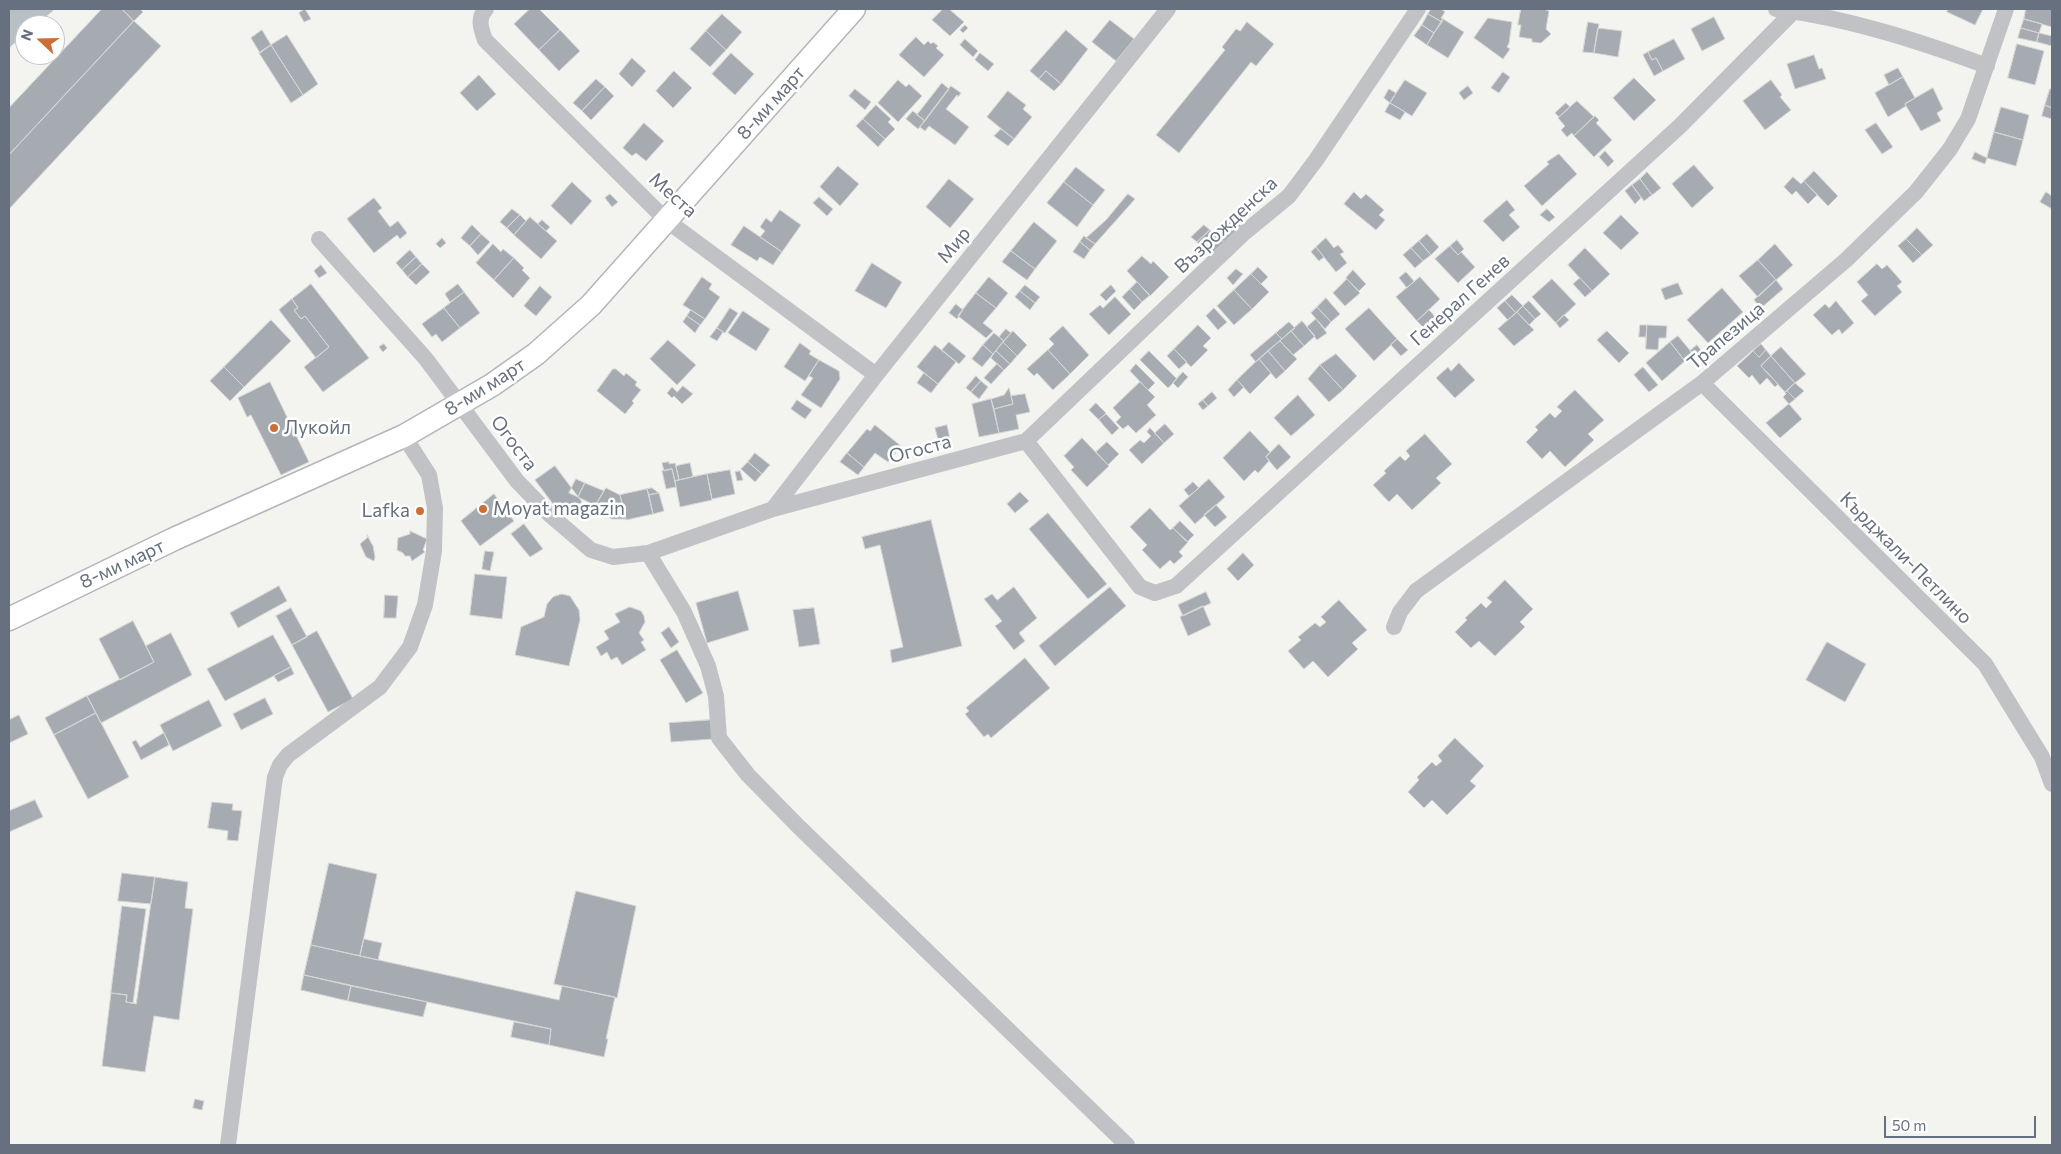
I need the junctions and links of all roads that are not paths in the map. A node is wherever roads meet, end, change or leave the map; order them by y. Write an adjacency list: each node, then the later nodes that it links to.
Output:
1 (854, 9): 9 (main road, 8-ми март)
2 (1168, 9): 11 (street, Мир)
3 (1418, 9): 15 (street, Възрожденска)
4 (1776, 9): 7 (street)
5 (2006, 9): 8 (street, Трапезица)
6 (484, 11): 9 (street, Места)
7 (1794, 11): 8 (street); 15 (street, Генерал Генев)
8 (1987, 66): 12 (street, Трапезица)
9 (666, 220): 11 (street, Места); 13 (main road, 8-ми март)
10 (319, 239): 13 (street, Огоста)
11 (876, 374): 16 (street, Мир)
12 (1702, 383): 19 (street, Трапезица); 20 (street, Кърджали-Петлино)
13 (460, 403): 14 (main road, 8-ми март); 17 (street, Огоста)
14 (404, 436): 18 (main road, 8-ми март); 21 (street)
15 (1026, 441): 16 (street, Огоста)
16 (773, 509): 17 (street, Огоста)
17 (648, 553): 22 (street)
18 (9, 619)
19 (1394, 627)
20 (2052, 784)
21 (231, 1145)
22 (1127, 1145)

